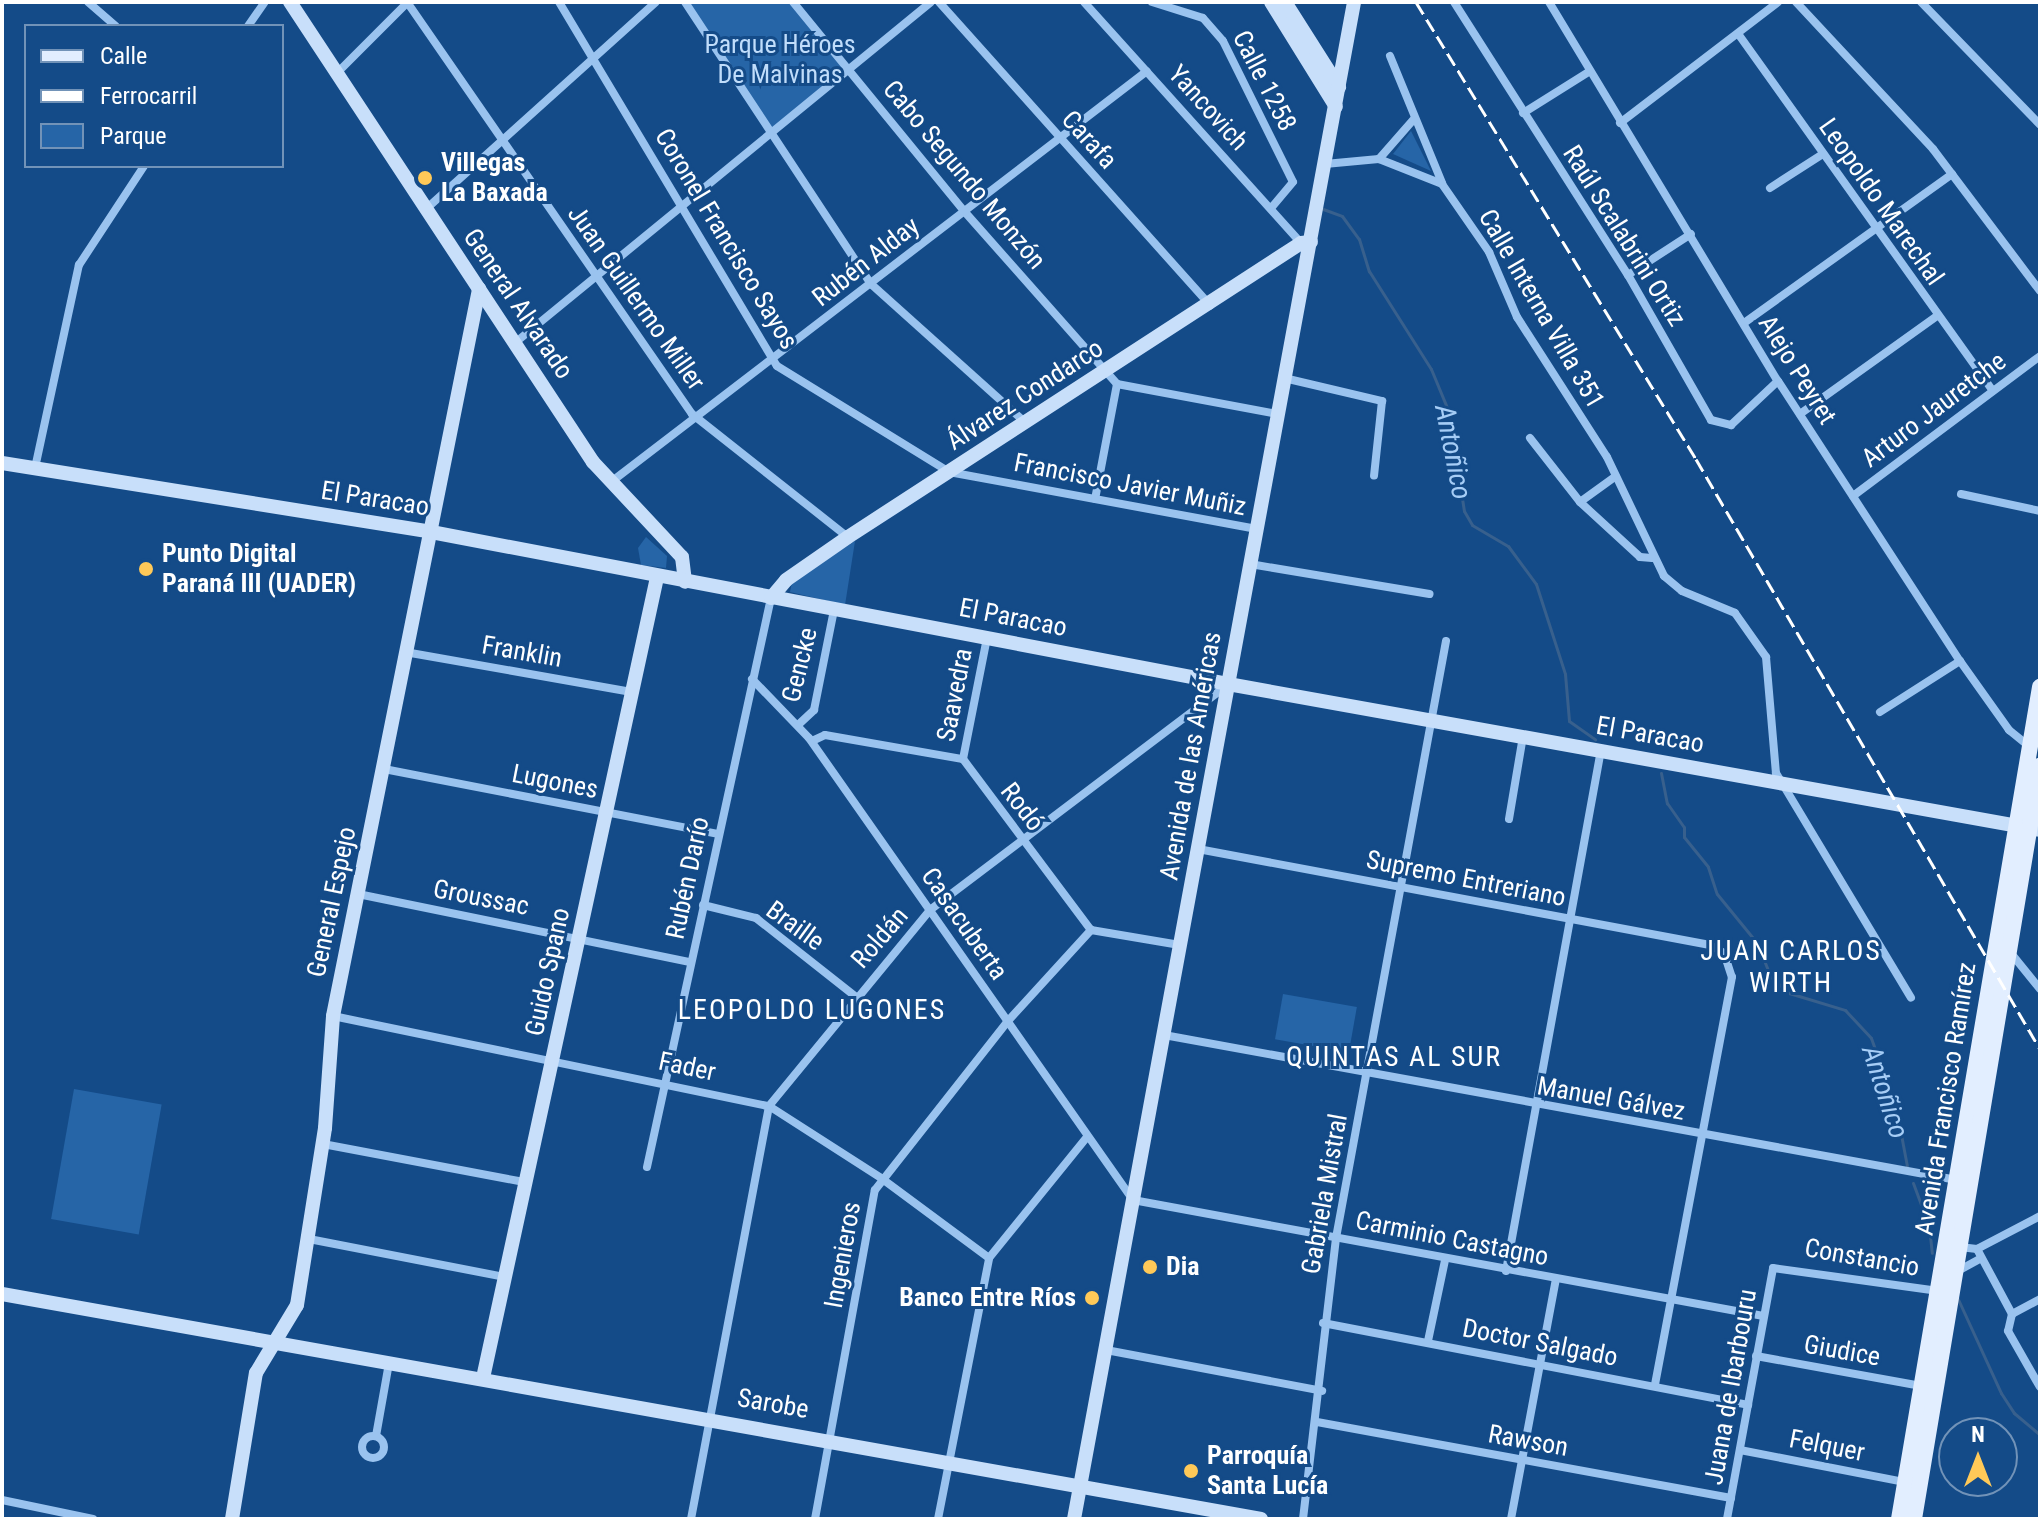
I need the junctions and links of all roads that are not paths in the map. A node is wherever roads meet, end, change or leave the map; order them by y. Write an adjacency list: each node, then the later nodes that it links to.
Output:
1 (88, 2): 23 (street)
2 (265, 2): 24 (street)
3 (290, 2): 33 (main road, General Alvarado)
4 (408, 2): 33 (street); 42 (street, Juan Guillermo Miller)
5 (559, 2): 29 (street, Coronel Francisco Sayos)
6 (656, 2): 29 (street)
7 (685, 2): 40 (street)
8 (793, 2): 30 (street, Cabo Segundo Monzón)
9 (931, 2): 30 (street)
10 (939, 2): 41 (street, Carafa)
11 (1084, 2): 31 (street, Yancovich)
12 (1152, 2): 51 (street, Calle 1258)
13 (1271, 2): 35 (main road)
14 (1285, 2): 26 (main road)
15 (1354, 2): 27 (main road, Avenida de las Américas)
16 (1454, 2): 36 (street, Raúl Scalabrini Ortiz)
17 (1549, 2): 22 (street, Alejo Peyret)
18 (1562, 2): 22 (street)
19 (1778, 2): 25 (street)
20 (1796, 2): 47 (street)
21 (1921, 2): 39 (street)
22 (1556, 13): 32 (street, Alejo Peyret)
23 (114, 24)
24 (249, 24)
25 (1739, 35): 38 (street); 43 (street, Leopoldo Marechal)
26 (1312, 46): 27 (main road); 34 (main road)
27 (1345, 53): 34 (main road, Avenida de las Américas)
28 (1390, 56): 37 (street, Calle Interna Villa 351)
29 (593, 60): 42 (street); 50 (street, Coronel Francisco Sayos)
30 (848, 67): 40 (street); 53 (street, Cabo Segundo Monzón)
31 (1147, 71): 41 (street, Rubén Alday); 51 (street, Yancovich)
32 (1590, 71): 36 (street); 38 (street, Alejo Peyret)
33 (337, 73): 52 (main road, General Alvarado)
34 (1339, 87): 35 (main road, Avenida de las Américas)
35 (1336, 108): 45 (main road, Avenida de las Américas)
36 (1523, 113): 57 (street, Raúl Scalabrini Ortiz)
37 (1413, 120): 44 (street); 48 (street, Calle Interna Villa 351)
38 (1620, 123): 55 (street, Alejo Peyret)
39 (2040, 125)
40 (770, 131): 50 (street); 59 (street)
41 (1060, 138): 53 (street, Rubén Alday); 62 (street, Carafa)
42 (502, 141): 52 (street); 58 (street, Juan Guillermo Miller)
43 (1823, 154): 49 (street); 54 (street, Leopoldo Marechal)
44 (1379, 159): 45 (street); 48 (street)
45 (1325, 164): 56 (main road, Avenida de las Américas)
46 (143, 168): 79 (street)
47 (1952, 174): 54 (street); 61 (street)
48 (1442, 184): 82 (street, Calle Interna Villa 351)
49 (1770, 188)
50 (683, 205): 58 (street); 67 (street, Coronel Francisco Sayos)
51 (1271, 208): 56 (street, Yancovich)
52 (426, 209): 60 (main road, General Alvarado)
53 (964, 211): 59 (street, Rubén Alday); 68 (street, Cabo Segundo Monzón)
54 (1877, 233): 63 (street, Leopoldo Marechal); 64 (street)
55 (1691, 234): 57 (street); 64 (street, Alejo Peyret)
56 (1306, 242): 62 (main road, Álvarez Condarco); 69 (main road, Avenida de las Américas)
57 (1628, 275): 70 (street, Raúl Scalabrini Ortiz)
58 (596, 276): 65 (street); 75 (street, Juan Guillermo Miller)
59 (871, 284): 67 (street, Rubén Alday); 76 (street)
60 (479, 289): 65 (main road, General Alvarado); 90 (main road, General Espejo)
61 (2040, 291)
62 (1210, 305): 68 (main road, Álvarez Condarco)
63 (1937, 316): 72 (street, Leopoldo Marechal); 74 (street)
64 (1744, 323): 70 (street, Alejo Peyret)
65 (516, 342): 83 (main road, General Alvarado)
66 (2040, 356): 72 (street, Arturo Jauretche)
67 (773, 361): 75 (street, Rubén Alday); 80 (street, Coronel Francisco Sayos)
68 (1106, 372): 71 (street, Cabo Segundo Monzón); 76 (main road, Álvarez Condarco)
69 (1284, 378): 73 (main road, Avenida de las Américas); 81 (street)
70 (1778, 381): 74 (street, Alejo Peyret)
71 (1117, 384): 73 (street); 86 (street)
72 (1993, 391): 85 (street, Arturo Jauretche)
73 (1277, 414): 89 (main road, Avenida de las Américas)
74 (1800, 414): 85 (street, Alejo Peyret)
75 (696, 419): 83 (street, Rubén Alday); 91 (street, Juan Guillermo Miller)
76 (1026, 423): 80 (main road, Álvarez Condarco)
77 (1530, 438): 87 (street)
78 (2, 463): 79 (main road, El Paracao)
79 (35, 468): 90 (main road, El Paracao)
80 (949, 472): 86 (street, Francisco Javier Muñiz); 91 (main road, Álvarez Condarco)
81 (1374, 476)
82 (1616, 476): 87 (street); 92 (street, Calle Interna Villa 351)
83 (609, 484): 95 (main road, General Alvarado)
84 (1961, 494): 88 (street)
85 (1853, 496): 102 (street, Alejo Peyret)
86 (1095, 499): 89 (street, Francisco Javier Muñiz)
87 (1580, 502): 92 (street)
88 (2040, 511)
89 (1257, 529): 93 (main road, Avenida de las Américas)
90 (426, 531): 94 (main road, El Paracao); 101 (main road, General Espejo)
91 (848, 537): 97 (main road, Álvarez Condarco)
92 (1652, 558): 117 (street, Calle Interna Villa 351)
93 (1250, 564): 96 (street); 104 (main road, Avenida de las Américas)
94 (657, 577): 95 (main road, El Paracao); 106 (main road, Guido Spano)
95 (685, 582): 97 (main road, El Paracao)
96 (1430, 594)
97 (771, 598): 98 (main road, El Paracao); 103 (street, Rubén Darío)
98 (834, 610): 99 (main road, El Paracao); 109 (street, Gencke)
99 (987, 638): 104 (main road, El Paracao); 114 (street, Saavedra)
100 (1446, 641): 108 (street, Gabriela Mistral)
101 (404, 652): 106 (street, Franklin); 116 (main road, General Espejo)
102 (1960, 661): 107 (street); 112 (street, Alejo Peyret)
103 (752, 679): 109 (street, Casacuberta); 121 (street, Rubén Darío)
104 (1228, 684): 108 (main road, El Paracao); 122 (street, Roldán); 123 (main road, Avenida de las Américas)
105 (2040, 687): 112 (main road, Avenida Francisco Ramírez)
106 (632, 692): 118 (main road, Guido Spano)
107 (1880, 712)
108 (1433, 720): 110 (main road, El Paracao); 124 (street, Gabriela Mistral)
109 (798, 725): 111 (street, Casacuberta)
110 (1523, 736): 113 (main road, El Paracao); 119 (street)
111 (812, 741): 114 (street); 127 (street, Casacuberta)
112 (2029, 747): 120 (main road, Avenida Francisco Ramírez)
113 (1601, 750): 117 (main road, El Paracao); 128 (street)
114 (963, 759): 122 (street, Rodó)
115 (2040, 765): 120 (main road, Avenida Francisco Ramírez)
116 (384, 769): 118 (street, Lugones); 125 (main road, General Espejo)
117 (1783, 782): 120 (main road, El Paracao); 136 (street, Calle Interna Villa 351)
118 (607, 813): 121 (street, Lugones); 130 (main road, Guido Spano)
119 (1509, 819)
120 (2027, 828): 132 (main road, Avenida Francisco Ramírez); 150 (main road, Avenida Francisco Ramírez)
121 (718, 834): 126 (street, Rubén Darío)
122 (1023, 840): 127 (street, Roldán); 129 (street, Rodó)
123 (1198, 849): 124 (street, Supremo Entreriano); 131 (main road, Avenida de las Américas)
124 (1402, 888): 128 (street, Supremo Entreriano); 141 (street, Gabriela Mistral)
125 (358, 894): 130 (street, Groussac); 137 (main road, General Espejo)
126 (703, 905): 133 (street, Rubén Darío); 135 (street, Braille)
127 (930, 910): 135 (street, Roldán); 138 (street, Casacuberta)
128 (1569, 919): 144 (street); 145 (street, Supremo Entreriano)
129 (1091, 930): 131 (street); 138 (street, Ingenieros)
130 (580, 939): 133 (street, Groussac); 140 (main road, Guido Spano)
131 (1180, 945): 139 (main road, Avenida de las Américas)
132 (2009, 952): 134 (street); 156 (main road, Avenida Francisco Ramírez)
133 (690, 962): 142 (street, Rubén Darío)
134 (2040, 989)
135 (856, 997): 143 (street, Roldán)
136 (1911, 998)
137 (333, 1016): 140 (street, Fader); 147 (main road, General Espejo)
138 (1007, 1022): 146 (street, Casacuberta); 149 (street, Ingenieros)
139 (1164, 1035): 141 (street, Manuel Gálvez); 152 (main road, Avenida de las Américas)
140 (553, 1062): 142 (street, Fader); 151 (main road, Guido Spano)
141 (1367, 1072): 144 (street, Manuel Gálvez); 154 (street, Gabriela Mistral)
142 (665, 1082): 143 (street, Fader); 148 (street, Rubén Darío)
143 (769, 1106): 149 (street, Fader); 185 (street, Roldán)
144 (1536, 1106): 145 (street, Manuel Gálvez); 162 (street)
145 (1703, 1136): 150 (street, Manuel Gálvez); 169 (street)
146 (1087, 1137): 152 (street, Casacuberta); 158 (street)
147 (323, 1144): 151 (street); 155 (main road, General Espejo)
148 (647, 1167)
149 (881, 1178): 158 (street, Fader); 188 (street, Ingenieros)
150 (1957, 1180): 166 (main road, Avenida Francisco Ramírez)
151 (525, 1182): 164 (main road, Guido Spano)
152 (1133, 1200): 154 (street, Carminio Castagno); 175 (main road, Avenida de las Américas)
153 (2040, 1216): 157 (street)
154 (1336, 1238): 160 (street, Carminio Castagno); 172 (street, Gabriela Mistral)
155 (309, 1239): 164 (street); 173 (main road, General Espejo)
156 (1960, 1247): 157 (street); 163 (main road, Avenida Francisco Ramírez)
157 (1977, 1249): 159 (street)
158 (989, 1258): 190 (street)
159 (1979, 1259): 163 (street); 170 (street)
160 (1445, 1260): 162 (street, Carminio Castagno); 174 (street)
161 (1777, 1264): 166 (street, Constancio); 171 (street, Juana de Ibarbouru)
162 (1506, 1271): 165 (street, Carminio Castagno)
163 (1955, 1272): 208 (main road, Avenida Francisco Ramírez)
164 (505, 1277): 179 (main road, Guido Spano)
165 (1556, 1279): 169 (street, Carminio Castagno); 178 (street)
166 (1939, 1292): 181 (main road, Avenida Francisco Ramírez)
167 (2, 1294): 173 (main road, Sarobe)
168 (2040, 1299): 170 (street)
169 (1672, 1300): 171 (street, Carminio Castagno); 180 (street)
170 (2012, 1314): 182 (street)
171 (1763, 1316): 176 (street, Juana de Ibarbouru)
172 (1323, 1323): 174 (street, Doctor Salgado); 183 (street, Gabriela Mistral)
173 (276, 1339): 177 (main road, Sarobe); 198 (main road, General Espejo)
174 (1428, 1341): 178 (street, Doctor Salgado)
175 (1106, 1350): 183 (street); 193 (main road, Avenida de las Américas)
176 (1756, 1356): 181 (street, Giudice); 184 (street, Juana de Ibarbouru)
177 (390, 1360): 179 (main road, Sarobe); 187 (street)
178 (1540, 1364): 180 (street, Doctor Salgado); 191 (street)
179 (483, 1378): 185 (main road, Sarobe)
180 (1655, 1386): 184 (street, Doctor Salgado)
181 (1922, 1386): 192 (main road, Avenida Francisco Ramírez)
182 (2040, 1387)
183 (1322, 1391): 186 (street, Gabriela Mistral)
184 (1748, 1405): 189 (street, Juana de Ibarbouru)
185 (711, 1418): 188 (main road, Sarobe); 199 (street, Roldán)
186 (1317, 1422): 191 (street, Rawson); 204 (street, Gabriela Mistral)
187 (376, 1436)
188 (830, 1439): 190 (main road, Sarobe); 200 (street, Ingenieros)
189 (1740, 1450): 192 (street, Felquer); 194 (street, Juana de Ibarbouru)
190 (949, 1461): 193 (main road, Sarobe); 201 (street)
191 (1522, 1461): 194 (street, Rawson); 205 (street)
192 (1905, 1482): 207 (main road, Avenida Francisco Ramírez)
193 (1081, 1486): 196 (main road, Sarobe); 202 (main road, Avenida de las Américas)
194 (1731, 1498): 206 (street, Juana de Ibarbouru)
195 (2, 1500): 197 (street)
196 (1255, 1518): 203 (main road, Sarobe)
197 (93, 1519)
198 (232, 1519)
199 (691, 1519)
200 (815, 1519)
201 (938, 1519)
202 (1074, 1519)
203 (1261, 1519)
204 (1303, 1519)
205 (1511, 1519)
206 (1727, 1519)
207 (1899, 1519)
208 (1914, 1519)

